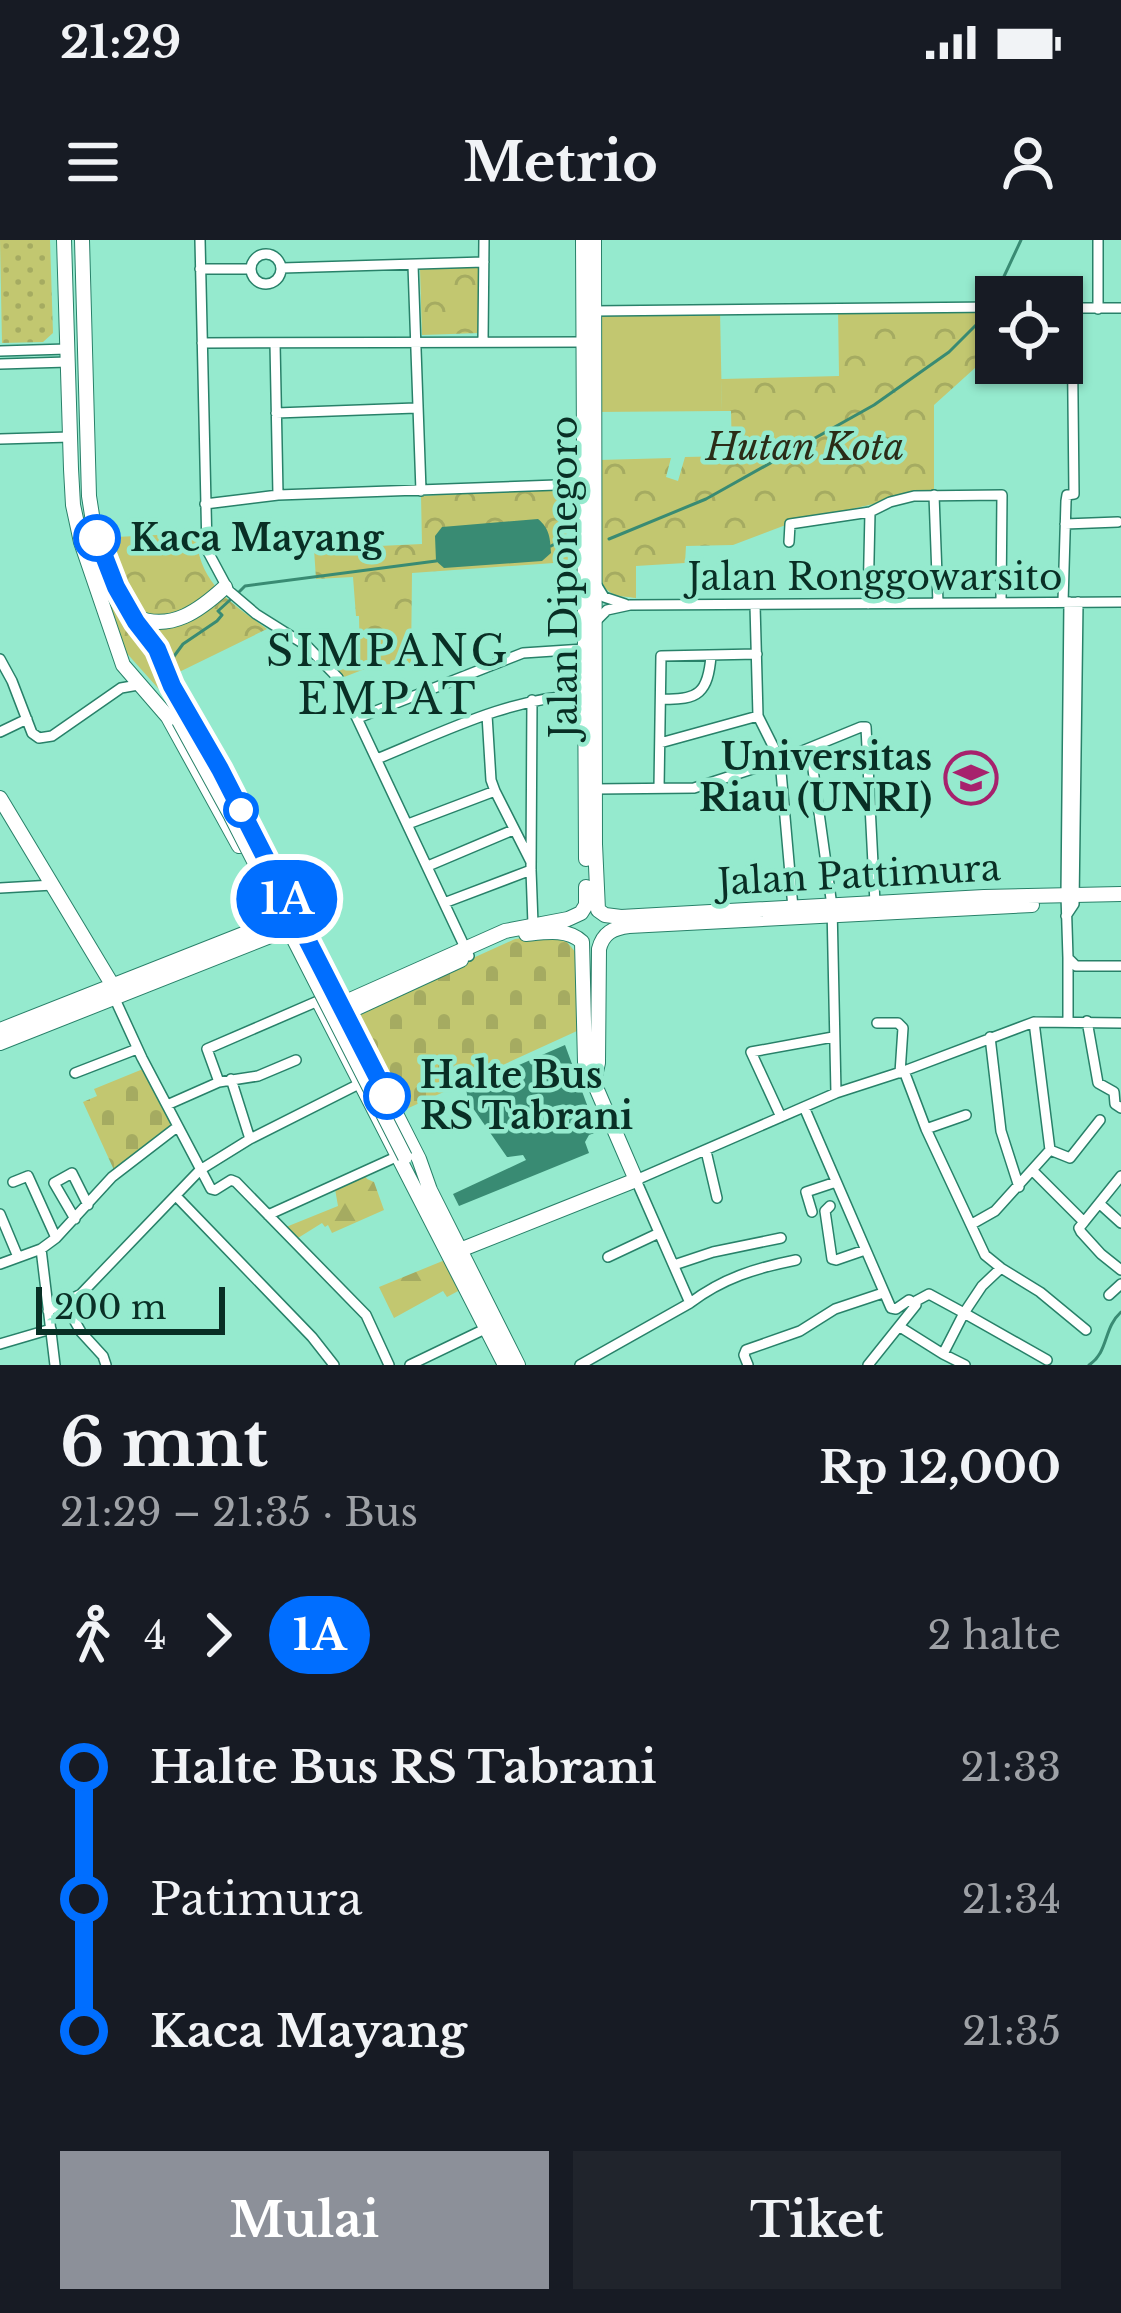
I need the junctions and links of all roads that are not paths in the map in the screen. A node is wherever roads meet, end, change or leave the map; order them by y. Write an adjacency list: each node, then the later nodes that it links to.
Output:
1 (64, 240): 24 (main road)
2 (82, 240): 50 (main road)
3 (200, 240): 11 (street)
4 (484, 240): 8 (street)
5 (584, 240): 19 (main road, Jalan Diponegoro)
6 (594, 240): 17 (main road, Jalan Diponegoro)
7 (1098, 240): 16 (street)
8 (484, 262): 9 (street); 18 (street)
9 (413, 265): 10 (street); 20 (street)
10 (282, 268): 12 (street); 12 (street)
11 (200, 269): 12 (street); 21 (street)
12 (250, 269)
13 (975, 308): 17 (street)
14 (1121, 308): 16 (street)
15 (1083, 309): 16 (street)
16 (1098, 309)
17 (594, 311): 27 (main road, Jalan Diponegoro)
18 (484, 341): 19 (street); 20 (street)
19 (584, 341): 27 (main road, Jalan Diponegoro)
20 (416, 342): 22 (street); 28 (street)
21 (202, 343): 22 (street); 36 (street)
22 (275, 343): 29 (street)
23 (0, 351): 24 (street)
24 (68, 356): 25 (street); 30 (main road)
25 (0, 364)
26 (1070, 384): 39 (street)
27 (589, 390): 32 (main road, Jalan Diponegoro); 41 (main road, Jalan Diponegoro)
28 (416, 408): 29 (street); 33 (street)
29 (277, 413): 34 (street)
30 (70, 437): 31 (street); 56 (main road)
31 (0, 440)
32 (584, 484): 33 (street); 53 (main road, Jalan Diponegoro)
33 (421, 491): 34 (street)
34 (278, 495): 36 (street)
35 (934, 495): 37 (street); 43 (street); 46 (street)
36 (205, 504): 42 (street)
37 (870, 512): 40 (street); 47 (street)
38 (1118, 522): 39 (street)
39 (1065, 524): 44 (street)
40 (789, 542)
41 (596, 583): 48 (street); 51 (main road, Jalan Diponegoro)
42 (225, 587): 50 (main road); 66 (street)
43 (1001, 602): 44 (street, Jalan Ronggowarsito); 46 (street, Jalan Ronggowarsito)
44 (1070, 602): 45 (street, Jalan Ronggowarsito); 90 (street)
45 (1121, 602)
46 (938, 603): 47 (street, Jalan Ronggowarsito)
47 (868, 604): 49 (street, Jalan Ronggowarsito)
48 (630, 605): 49 (street, Jalan Ronggowarsito); 51 (street)
49 (755, 605): 54 (street)
50 (132, 614): 52 (main road)
51 (596, 625): 68 (main road, Jalan Diponegoro)
52 (149, 637): 59 (main road); 80 (main road)
53 (584, 649): 60 (main road, Jalan Diponegoro); 66 (street)
54 (758, 654): 55 (street); 65 (street)
55 (711, 656): 61 (street); 61 (street)
56 (122, 658): 58 (main road); 59 (main road); 62 (street)
57 (0, 659): 67 (street)
58 (143, 686): 62 (street); 83 (main road)
59 (163, 693): 135 (main road, bridge)
60 (584, 695): 63 (street); 68 (main road, Jalan Diponegoro)
61 (661, 699): 70 (street)
62 (103, 700): 67 (street)
63 (532, 700): 64 (street); 85 (street)
64 (487, 715): 72 (street); 76 (street)
65 (758, 716): 70 (street); 73 (street)
66 (358, 718): 72 (street)
67 (27, 719): 69 (street)
68 (589, 722): 75 (main road, Jalan Diponegoro); 94 (main road, Jalan Diponegoro)
69 (0, 731)
70 (661, 743): 74 (street)
71 (810, 748): 73 (street); 91 (street); 93 (street)
72 (376, 759): 78 (street)
73 (780, 760): 74 (street); 92 (street)
74 (659, 788): 75 (street)
75 (595, 789): 95 (main road, Jalan Diponegoro)
76 (495, 791): 78 (street); 81 (street)
77 (0, 798): 79 (main road)
78 (408, 824): 84 (street)
79 (16, 825): 82 (street); 86 (main road)
80 (250, 827): 83 (main road); 96 (main road)
81 (513, 830): 84 (street); 85 (street)
82 (0, 831)
83 (233, 835): 96 (main road)
84 (428, 866): 89 (street)
85 (531, 866): 89 (street); 97 (street)
86 (52, 885): 87 (street); 103 (main road)
87 (0, 888)
88 (1121, 899): 90 (main road, Jalan Pattimura)
89 (444, 902): 100 (street)
90 (1069, 902): 91 (main road, Jalan Pattimura); 93 (main road, Jalan Pattimura); 101 (street)
91 (875, 903): 93 (main road, Jalan Pattimura)
92 (793, 908): 93 (main road, Jalan Pattimura); 95 (main road, Jalan Pattimura)
93 (832, 911): 98 (main road, Jalan Pattimura); 112 (street)
94 (581, 913): 95 (main road); 97 (main road); 99 (main road)
95 (601, 913): 98 (main road)
96 (288, 921): 103 (main road); 104 (main road); 105 (main road)
97 (533, 924): 100 (main road)
98 (604, 936): 99 (main road); 120 (main road)
99 (580, 939): 100 (main road); 120 (main road)
100 (467, 952): 105 (main road)
101 (1068, 958): 102 (street); 106 (street)
102 (1121, 966)
103 (113, 992): 111 (main road); 114 (main road); 115 (street)
104 (318, 1001): 116 (main road); 121 (street)
105 (344, 1008): 116 (main road); 143 (main road)
106 (1068, 1021): 107 (street); 108 (street)
107 (1034, 1022): 113 (street); 133 (street)
108 (1087, 1022): 110 (street); 126 (street)
109 (878, 1023): 118 (street)
110 (1121, 1023)
111 (0, 1030)
112 (833, 1037): 123 (street); 128 (street)
113 (990, 1037): 118 (street); 142 (street)
114 (0, 1043)
115 (137, 1049): 119 (street); 124 (street)
116 (343, 1051): 122 (main road)
117 (296, 1060): 121 (street)
118 (902, 1072): 123 (street); 131 (street)
119 (75, 1073)
120 (594, 1080): 139 (main road)
121 (225, 1081): 124 (street); 132 (street)
122 (359, 1084): 132 (street); 135 (main road)
123 (836, 1093): 125 (street)
124 (166, 1105): 130 (street)
125 (804, 1107): 128 (street); 141 (street)
126 (1121, 1108)
127 (966, 1115): 131 (street)
128 (781, 1117): 134 (street)
129 (1100, 1120): 133 (street)
130 (177, 1127): 136 (street); 146 (street)
131 (926, 1129): 155 (street)
132 (250, 1139): 136 (street)
133 (1051, 1150): 137 (street)
134 (706, 1151): 139 (street); 145 (street)
135 (404, 1156): 143 (main road); 151 (street)
136 (200, 1170): 144 (street); 151 (street)
137 (1034, 1172): 142 (street); 153 (street)
138 (1121, 1177): 147 (street)
139 (636, 1180): 156 (street); 160 (main road)
140 (13, 1182): 157 (street)
141 (836, 1182): 149 (street); 161 (street)
142 (1019, 1187): 155 (street)
143 (426, 1195): 160 (main road); 178 (main road)
144 (176, 1196): 173 (street); 186 (street)
145 (718, 1198)
146 (88, 1204): 152 (street); 152 (street)
147 (1100, 1204): 153 (street); 154 (street)
148 (830, 1206): 161 (street)
149 (812, 1212)
150 (0, 1214): 162 (street)
151 (268, 1215): 187 (street)
152 (75, 1219): 157 (street)
153 (1084, 1222): 168 (street)
154 (1121, 1223)
155 (972, 1224): 167 (street)
156 (659, 1232): 163 (street); 166 (street)
157 (56, 1238): 159 (street)
158 (781, 1238): 166 (street)
159 (41, 1249): 162 (street); 175 (street)
160 (460, 1250): 190 (main road)
161 (865, 1250): 170 (street)
162 (18, 1257): 165 (street)
163 (608, 1257)
164 (796, 1260): 172 (street)
165 (0, 1264)
166 (674, 1265): 172 (street)
167 (1001, 1268): 176 (street); 180 (street)
168 (1121, 1270)
169 (1121, 1284): 171 (street)
170 (883, 1293): 174 (street); 192 (street)
171 (1109, 1295)
172 (690, 1303): 191 (street)
173 (65, 1304): 175 (street); 183 (street)
174 (916, 1305): 176 (street); 177 (street)
175 (49, 1311): 179 (street)
176 (964, 1313): 182 (street); 184 (street)
177 (900, 1327): 182 (street); 193 (street)
178 (487, 1328): 188 (street); 189 (main road)
179 (51, 1329): 181 (street); 185 (street)
180 (1085, 1330)
181 (0, 1344)
182 (943, 1354): 194 (street)
183 (104, 1360)
184 (1047, 1360)
185 (55, 1365)
186 (334, 1365)
187 (388, 1365)
188 (410, 1365)
189 (505, 1365)
190 (518, 1365)
191 (580, 1365)
192 (748, 1365)
193 (868, 1365)
194 (965, 1365)

